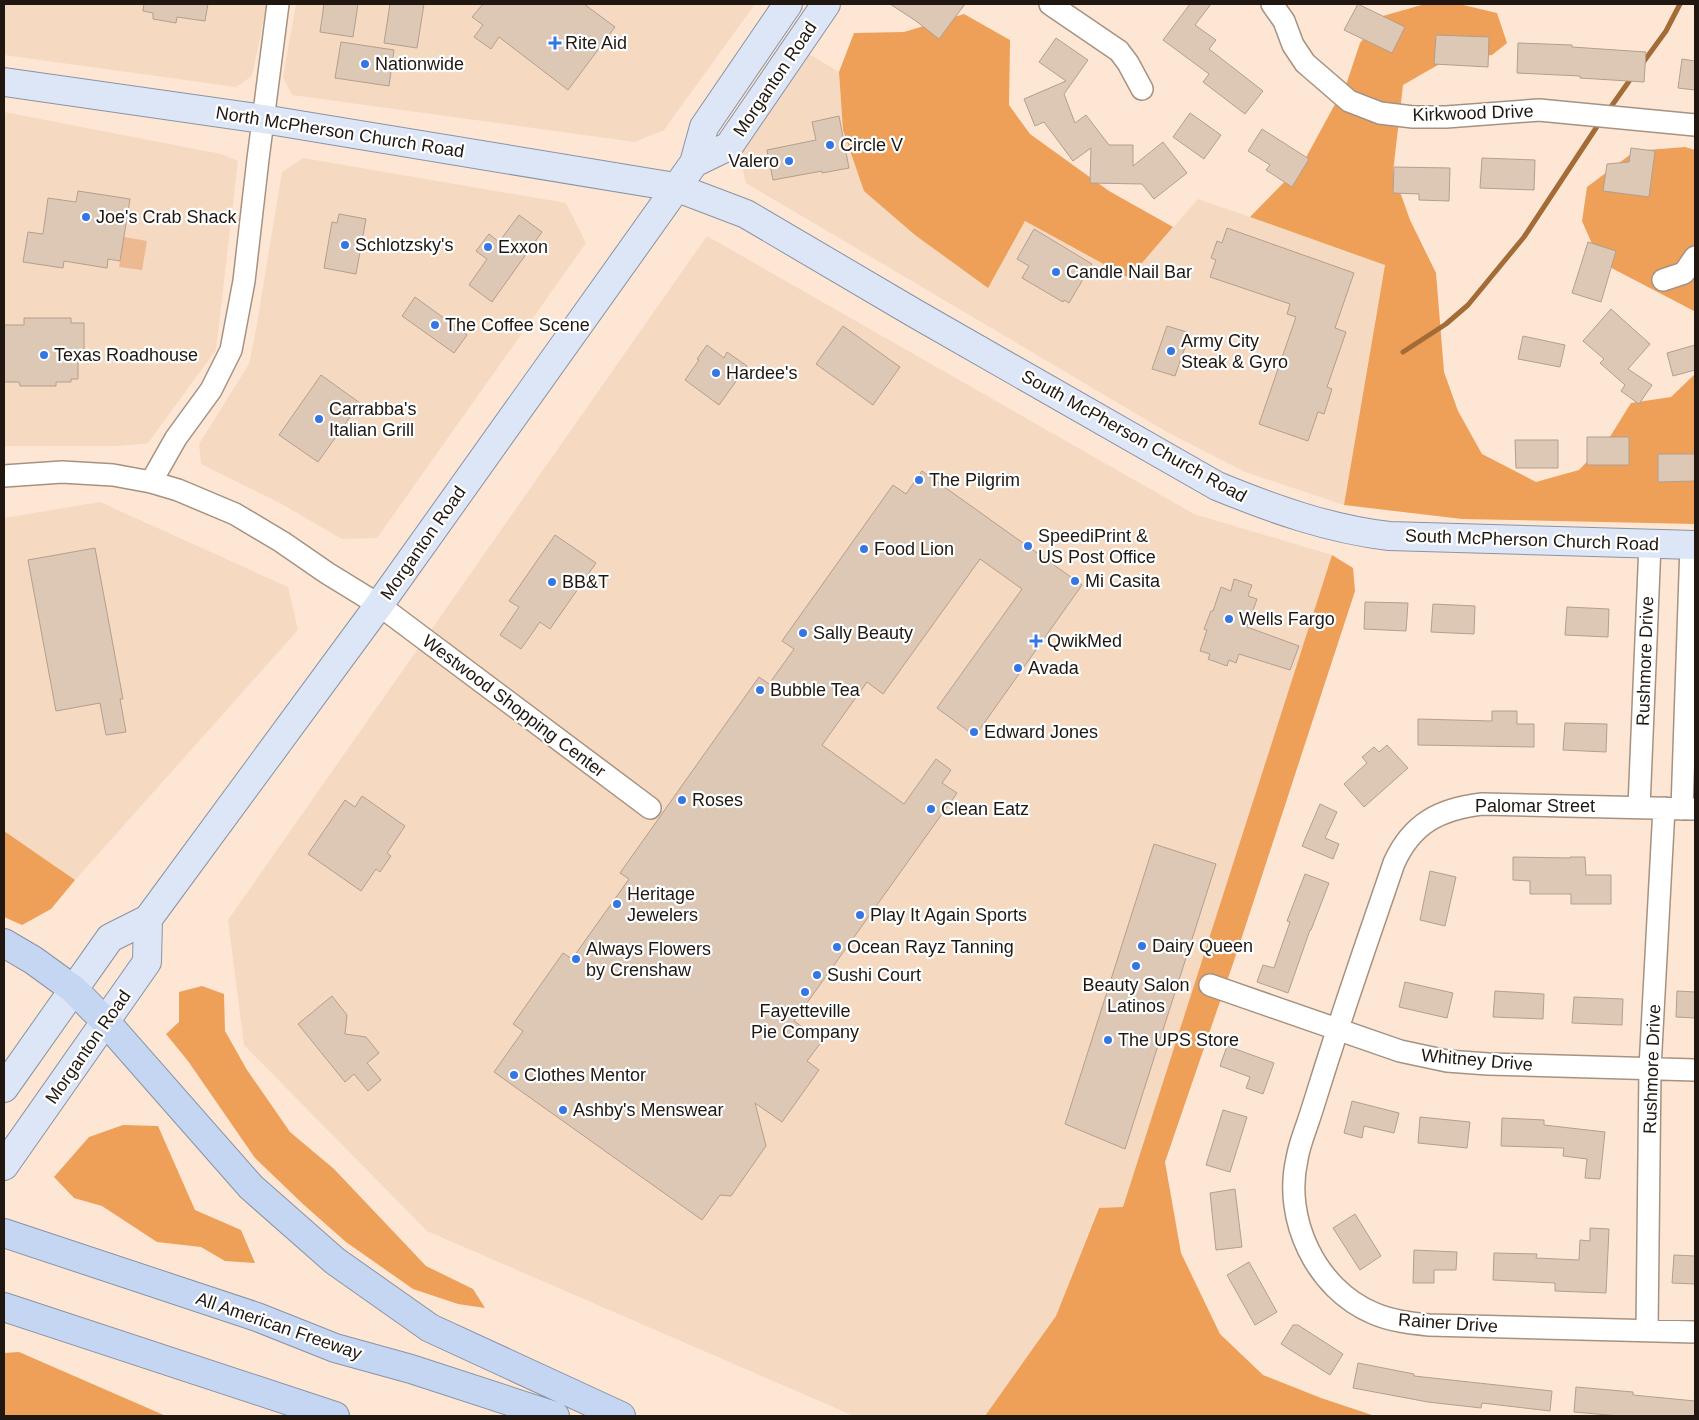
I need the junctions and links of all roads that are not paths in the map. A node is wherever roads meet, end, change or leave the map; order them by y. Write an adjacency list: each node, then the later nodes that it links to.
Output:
1 (278, 4): 8 (street)
2 (788, 4): 10 (main road, Morganton Road)
3 (826, 4): 10 (main road, Morganton Road)
4 (1050, 4): 7 (street)
5 (1272, 4): 9 (street, Kirkwood Drive)
6 (4, 82): 8 (main road, North McPherson Church Road)
7 (1142, 89)
8 (263, 119): 11 (main road, North McPherson Church Road); 15 (street)
9 (1695, 125)
10 (694, 164): 11 (main road, Morganton Road)
11 (675, 187): 16 (main road, South McPherson Church Road); 18 (main road, Morganton Road)
12 (1695, 257): 13 (street)
13 (1663, 280)
14 (4, 476): 15 (street, Westwood Shopping Center)
15 (151, 482): 18 (street, Westwood Shopping Center)
16 (1650, 544): 17 (main road, South McPherson Church Road); 19 (street, Rushmore Drive)
17 (1693, 545): 21 (street, Rushmore Drive)
18 (378, 605): 20 (street, Westwood Shopping Center); 22 (main road, Morganton Road)
19 (1639, 807): 21 (street, Palomar Street); 27 (street, Palomar Street)
20 (650, 808)
21 (1681, 809): 28 (street, Rushmore Drive)
22 (148, 920): 25 (main road, Morganton Road); 26 (main road, Morganton Road)
23 (4, 943): 25 (highway)
24 (1210, 985): 27 (street, Whitney Drive)
25 (74, 989): 26 (highway); 30 (main road, Morganton Road)
26 (106, 1022): 31 (main road, Morganton Road); 38 (highway)
27 (1338, 1029): 28 (street, Whitney Drive); 34 (street, Rainer Drive)
28 (1650, 1068): 29 (street, Whitney Drive); 34 (street, Rushmore Drive)
29 (1695, 1070)
30 (4, 1088)
31 (4, 1166)
32 (4, 1233): 37 (highway, All American Freeway)
33 (4, 1307): 36 (highway)
34 (1646, 1330): 35 (street, Rainer Drive)
35 (1695, 1332)
36 (335, 1416)
37 (555, 1416)
38 (621, 1416)

